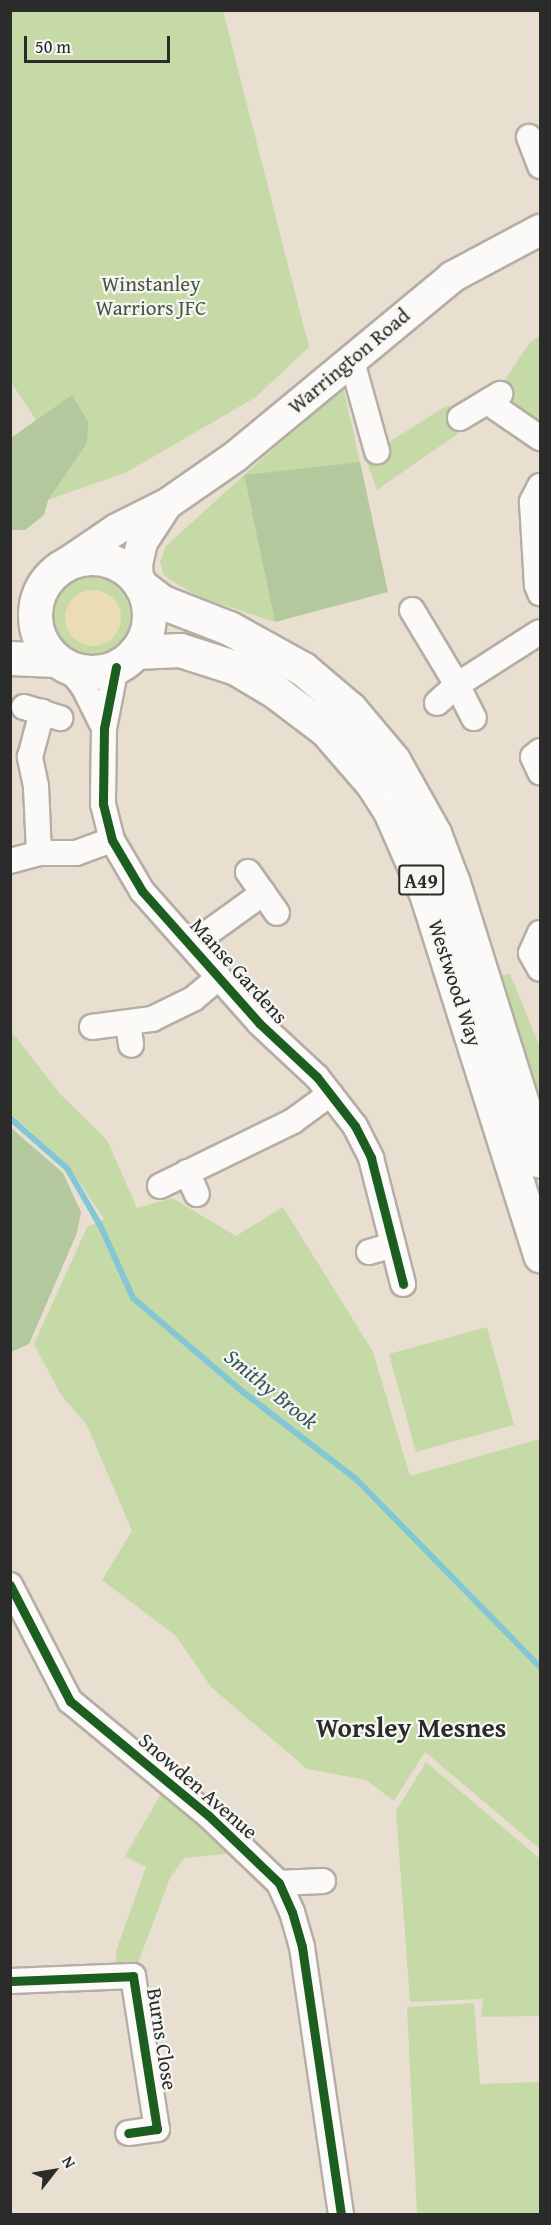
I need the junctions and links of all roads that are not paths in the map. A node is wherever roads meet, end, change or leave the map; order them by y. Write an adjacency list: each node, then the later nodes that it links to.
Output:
1 (529, 137): 2 (street)
2 (540, 166)
3 (540, 230): 4 (main road, Warrington Road)
4 (351, 358): 7 (street); 9 (main road, Warrington Road)
5 (460, 418): 6 (street)
6 (540, 438)
7 (376, 452)
8 (540, 486): 13 (street)
9 (167, 504): 10 (main road, Warrington Road); 11 (main road, Warrington Road)
10 (67, 563): 11 (highway, A49); 12 (highway)
11 (139, 584): 18 (highway); 37 (highway, Westwood Way / A49)
12 (42, 586): 14 (highway); 19 (highway)
13 (540, 593)
14 (10, 602)
15 (412, 609): 20 (street)
16 (540, 632): 20 (street)
17 (10, 658): 19 (highway, A49)
18 (125, 660): 19 (highway, A49); 24 (street, Manse Gardens); 41 (highway, Westwood Way / A49)
19 (62, 663): 24 (street, Manse Gardens)
20 (457, 685): 21 (street); 23 (street)
21 (436, 703)
22 (42, 712): 28 (street)
23 (474, 718)
24 (104, 728): 27 (street, Manse Gardens)
25 (540, 751): 26 (street)
26 (540, 772)
27 (112, 840): 28 (street); 32 (street, Manse Gardens)
28 (39, 853): 29 (street)
29 (10, 861)
30 (248, 872): 32 (street)
31 (540, 933): 33 (street)
32 (191, 945): 34 (street, Manse Gardens)
33 (540, 969)
34 (219, 977): 35 (street); 36 (street, Manse Gardens)
35 (92, 1027)
36 (330, 1094): 38 (street); 39 (street, Manse Gardens)
37 (540, 1161)
38 (160, 1186)
39 (393, 1245): 40 (street); 42 (street, Manse Gardens)
40 (369, 1252)
41 (540, 1255)
42 (403, 1284)
43 (10, 1585): 45 (street, Snowden Avenue)
44 (323, 1881): 45 (street)
45 (279, 1884): 48 (street, Snowden Avenue)
46 (10, 1981): 47 (street, Burns Close)
47 (128, 2133)
48 (341, 2214)

